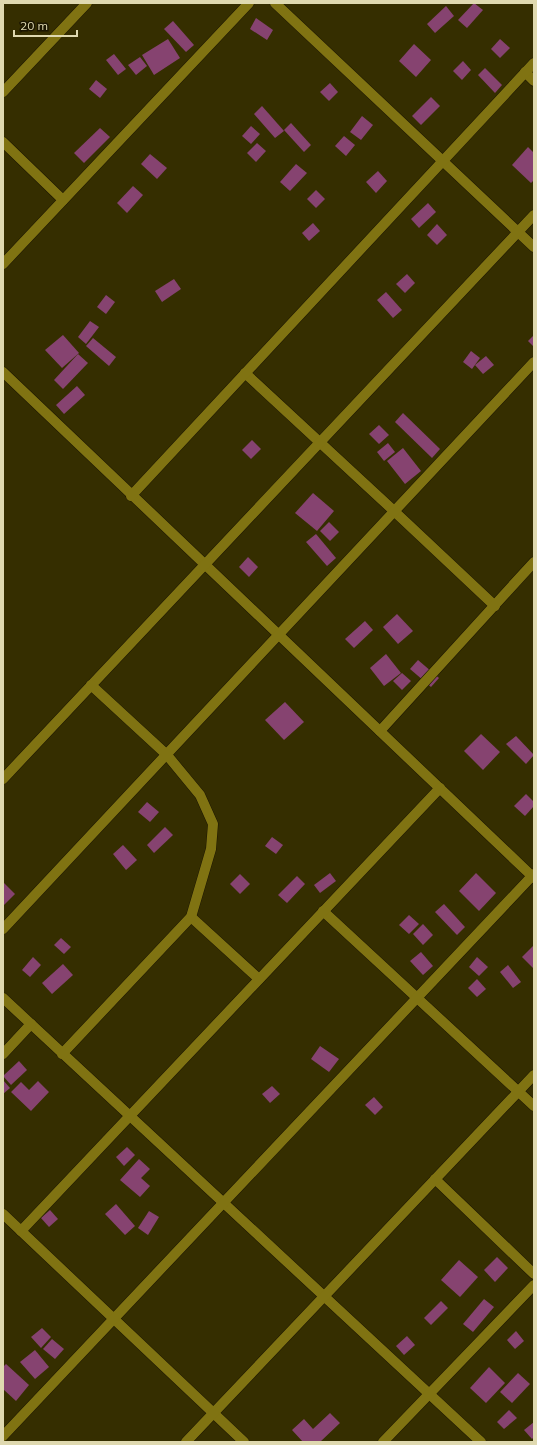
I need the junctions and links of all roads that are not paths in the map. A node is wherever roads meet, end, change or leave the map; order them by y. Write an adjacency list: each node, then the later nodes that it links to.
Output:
1 (87, 3): 7 (street)
2 (249, 3): 10 (street)
3 (275, 3): 9 (street)
4 (534, 63): 5 (street)
5 (525, 72): 6 (street); 9 (street)
6 (534, 81)
7 (3, 92)
8 (3, 142): 10 (street)
9 (443, 160): 12 (street); 17 (street)
10 (63, 200): 14 (street)
11 (534, 214): 12 (street)
12 (518, 232): 13 (street); 18 (street)
13 (534, 247)
14 (3, 264)
15 (534, 362): 20 (street)
16 (3, 372): 19 (street)
17 (245, 373): 18 (street); 19 (street)
18 (320, 442): 20 (street); 22 (street)
19 (131, 496): 22 (street)
20 (394, 511): 23 (street); 24 (street)
21 (534, 562): 23 (street)
22 (204, 565): 24 (street); 25 (street)
23 (495, 606): 26 (street)
24 (278, 635): 26 (street); 27 (street)
25 (91, 685): 27 (street); 28 (street)
26 (380, 731): 29 (street)
27 (166, 755): 32 (street); 33 (street)
28 (3, 779)
29 (440, 788): 30 (street); 31 (street)
30 (533, 876): 36 (street)
31 (323, 911): 34 (street); 36 (street)
32 (191, 917): 34 (street); 39 (street)
33 (3, 929)
34 (259, 979): 43 (street)
35 (3, 998): 37 (street)
36 (417, 999): 41 (street); 45 (street)
37 (31, 1024): 38 (street); 39 (street)
38 (3, 1054)
39 (62, 1054): 43 (street)
40 (534, 1075): 41 (street)
41 (518, 1092): 42 (street); 44 (street)
42 (534, 1106)
43 (129, 1115): 45 (street); 47 (street)
44 (435, 1180): 48 (street); 50 (street)
45 (222, 1203): 50 (street); 51 (street)
46 (3, 1214): 47 (street)
47 (21, 1231): 51 (street)
48 (534, 1274)
49 (534, 1285): 52 (street)
50 (324, 1296): 52 (street); 53 (street)
51 (113, 1319): 53 (street); 54 (street)
52 (429, 1394): 57 (street); 58 (street)
53 (213, 1413): 55 (street); 56 (street)
54 (3, 1436)
55 (186, 1442)
56 (244, 1442)
57 (383, 1442)
58 (481, 1442)

